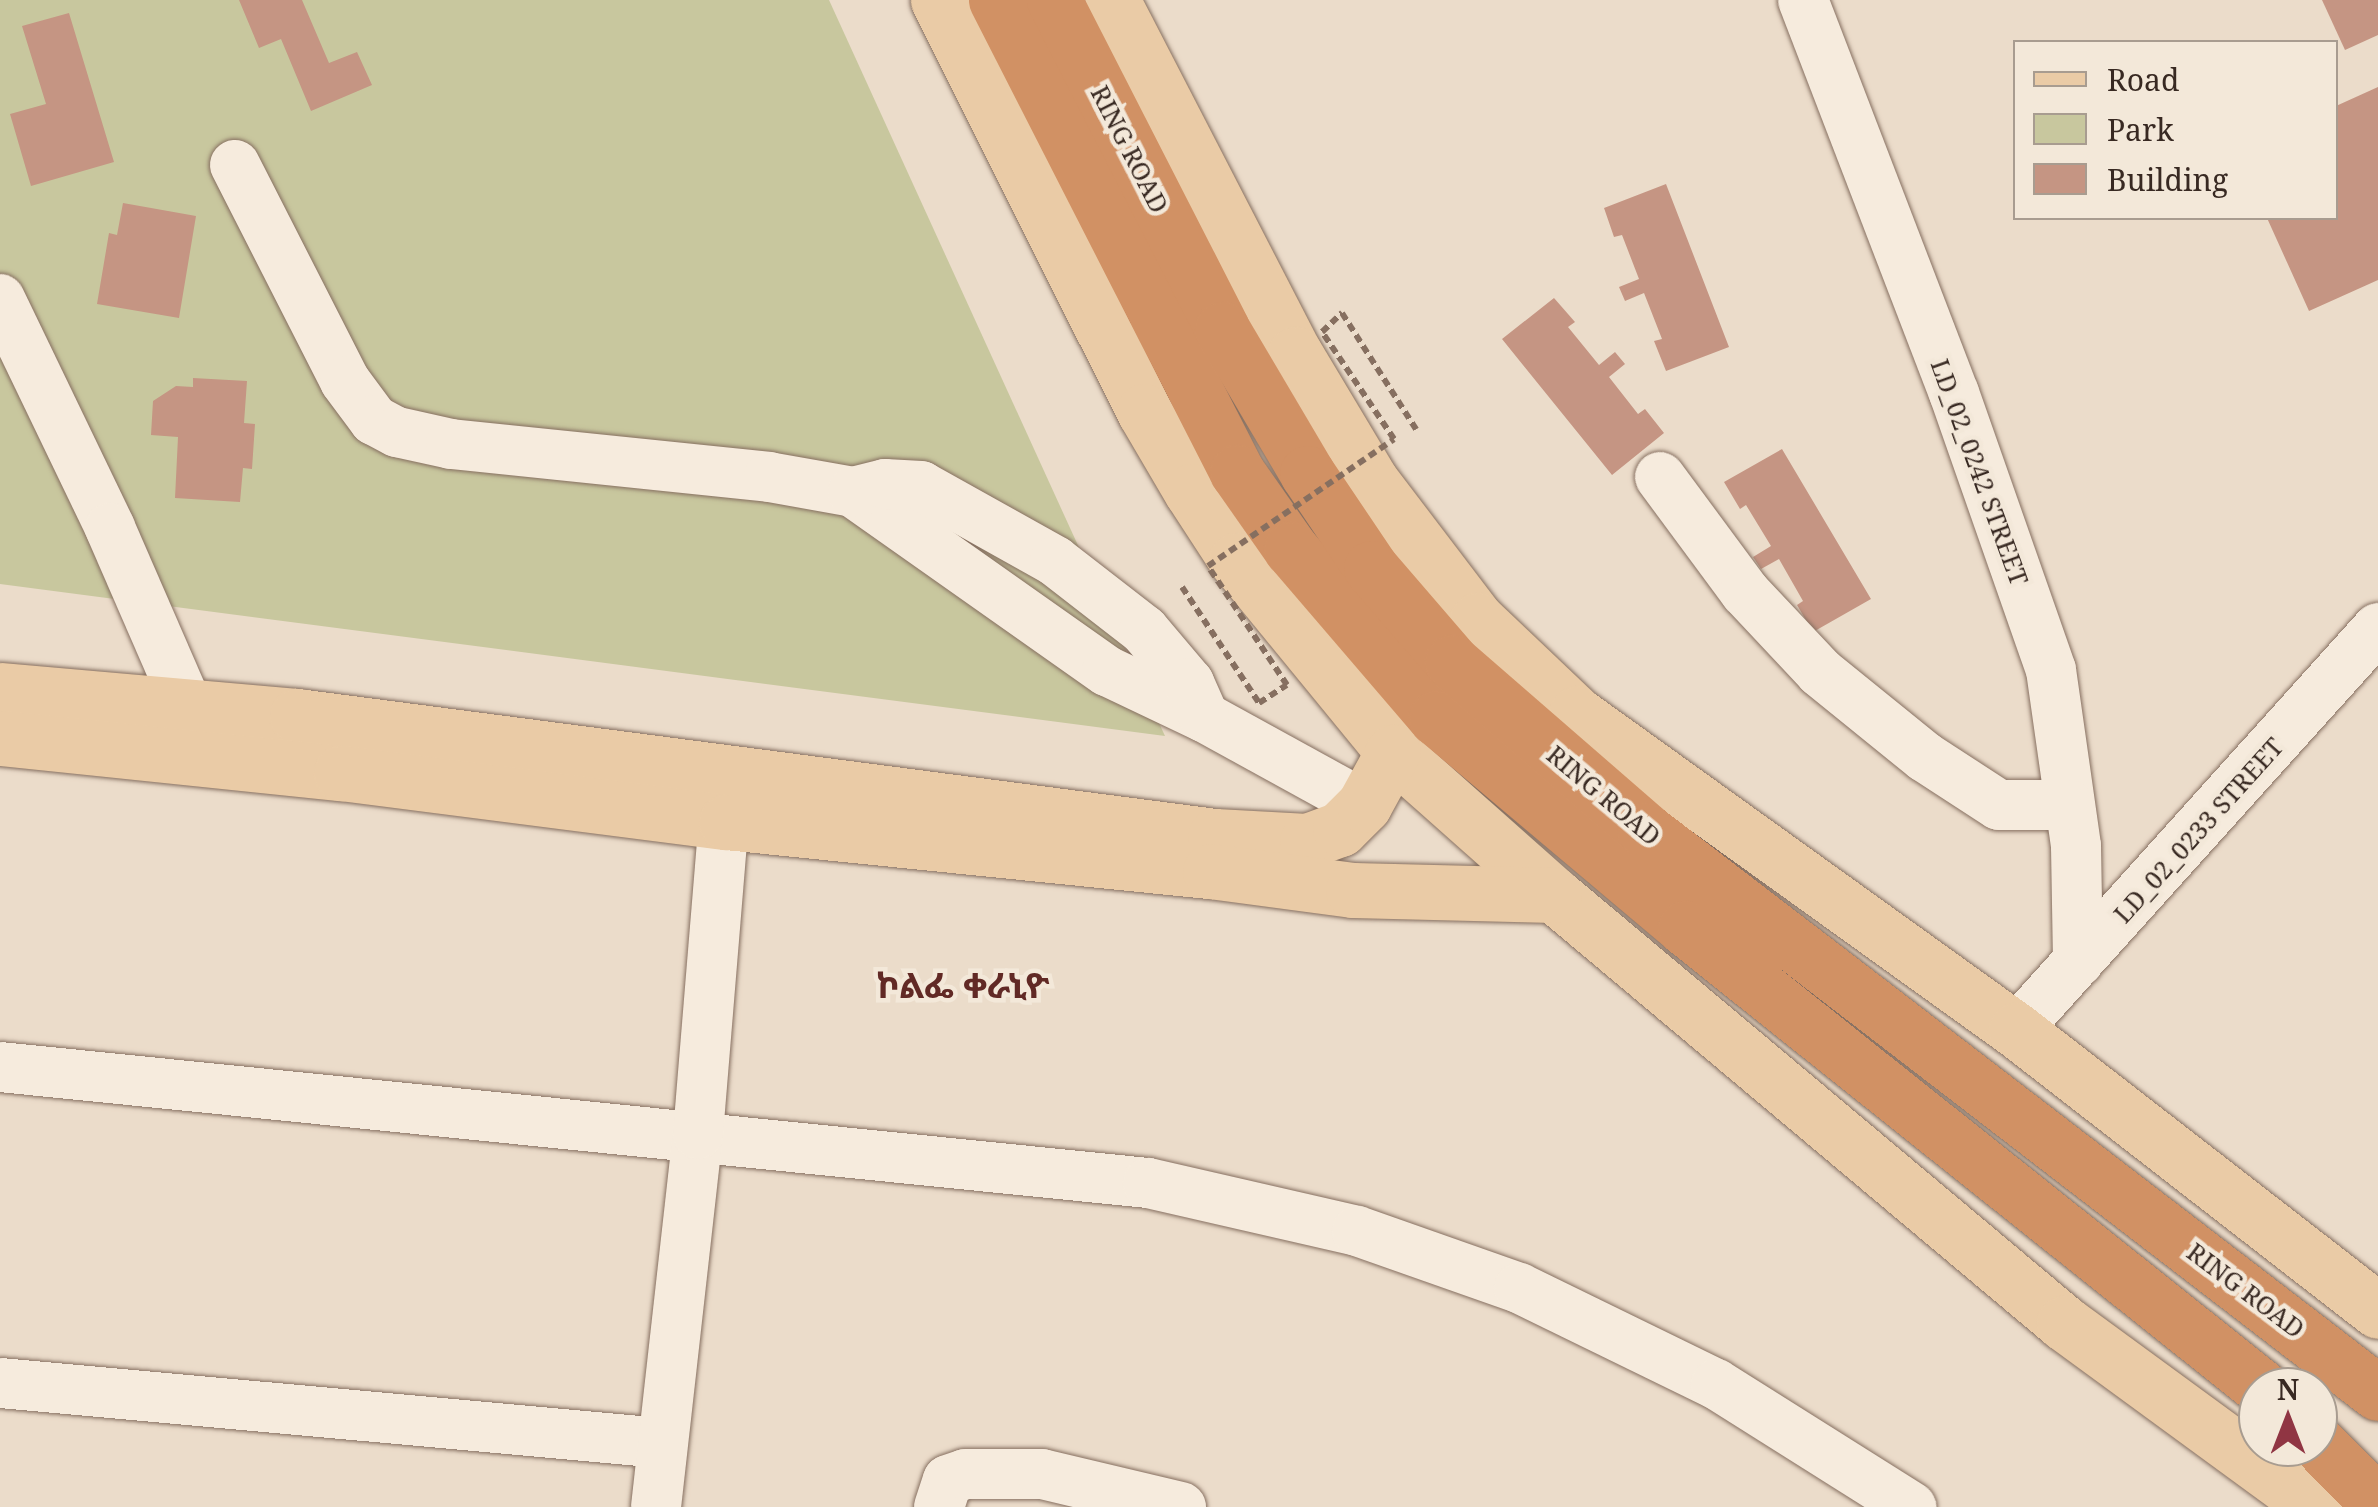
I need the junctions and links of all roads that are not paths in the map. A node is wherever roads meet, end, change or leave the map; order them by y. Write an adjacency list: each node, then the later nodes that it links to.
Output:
1 (938, 0): 13 (main road)
2 (996, 0): 25 (highway, RING ROAD)
3 (1054, 0): 24 (highway, RING ROAD)
4 (1112, 0): 20 (main road)
5 (1802, 0): 16 (street, LD_02_0242 STREET)
6 (235, 165): 15 (street)
7 (0, 298): 11 (street)
8 (1660, 477): 16 (street)
9 (2378, 628): 17 (street, LD_02_0233 STREET)
10 (0, 690): 11 (main road)
11 (188, 707): 14 (main road)
12 (0, 738): 14 (main road)
13 (1393, 752): 15 (main road); 18 (main road)
14 (726, 797): 15 (main road); 18 (main road); 22 (street)
15 (1364, 804)
16 (2072, 826): 17 (street); 19 (street, LD_02_0242 STREET)
17 (2152, 882): 19 (street, LD_02_0233 STREET)
18 (1554, 896): 38 (main road)
19 (2078, 962): 20 (street, LD_02_0233 STREET)
20 (2016, 1030): 23 (main road)
21 (0, 1066): 22 (street)
22 (698, 1134): 29 (street); 37 (street)
23 (2378, 1311)
24 (2294, 1325): 26 (highway); 28 (highway, RING ROAD)
25 (2238, 1368)
26 (2378, 1368)
27 (0, 1383): 29 (street)
28 (2378, 1393)
29 (662, 1442): 34 (street)
30 (2338, 1443): 32 (highway)
31 (2338, 1463): 33 (highway)
32 (2378, 1472)
33 (2378, 1504)
34 (656, 1507)
35 (939, 1507): 36 (street)
36 (1181, 1507)
37 (1910, 1507)
38 (2315, 1507)

